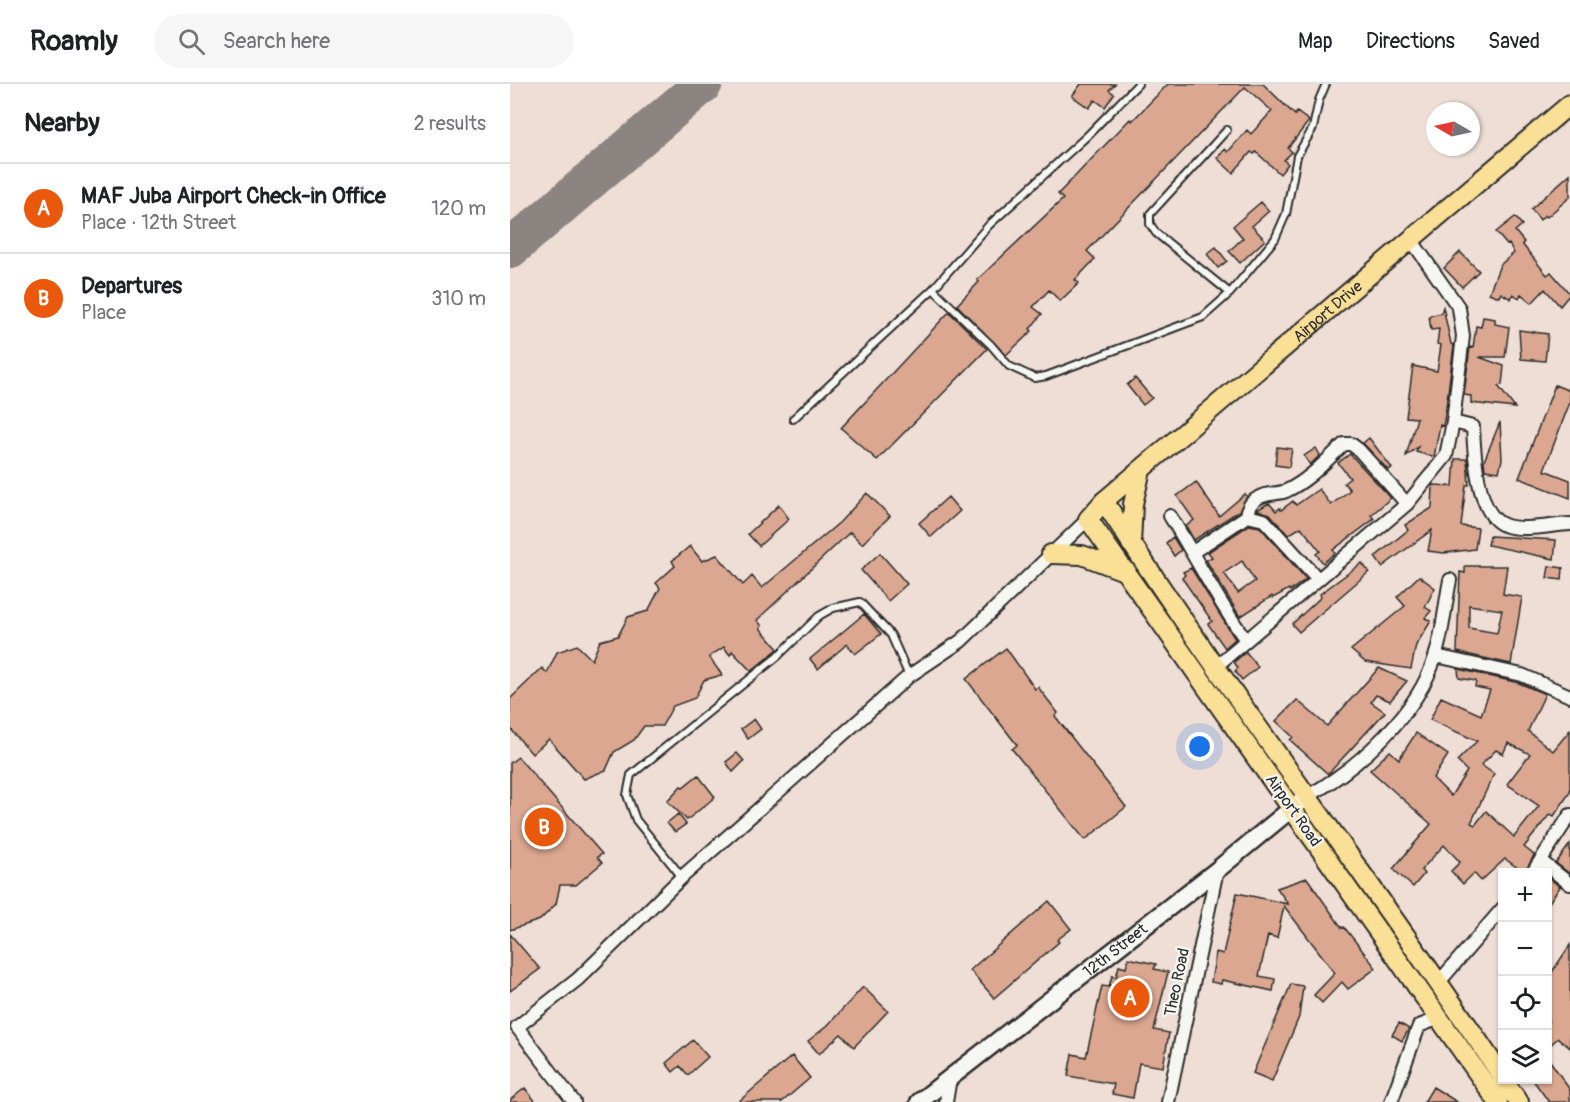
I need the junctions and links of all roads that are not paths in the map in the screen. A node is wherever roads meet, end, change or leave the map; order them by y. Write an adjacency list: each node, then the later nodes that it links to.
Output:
1 (1138, 84): 6 (lane)
2 (1326, 84): 7 (lane)
3 (1570, 104): 5 (main road, Airport Drive)
4 (1227, 130): 7 (lane)
5 (1412, 241): 9 (street); 10 (main road, Airport Drive)
6 (933, 289): 7 (lane); 8 (lane)
7 (1230, 293)
8 (793, 419)
9 (1454, 422): 12 (street); 16 (street)
10 (1141, 470): 11 (main road, Airport Drive); 17 (main road)
11 (1104, 501): 15 (main road, Airport Drive); 17 (main road, Airport Road)
12 (1407, 504): 14 (street); 21 (street)
13 (1170, 516): 18 (street)
14 (1247, 516): 18 (street); 21 (street)
15 (1088, 519): 19 (street); 20 (main road, Airport Road)
16 (1570, 524)
17 (1131, 544): 25 (main road, Airport Road)
18 (1193, 552): 23 (street)
19 (1051, 554): 20 (main road); 26 (street)
20 (1127, 572): 29 (main road, Airport Road)
21 (1318, 579): 23 (street)
22 (1450, 580): 24 (street)
23 (1246, 640): 25 (street)
24 (1436, 656): 27 (street); 28 (street)
25 (1215, 667): 28 (main road, Airport Road)
26 (909, 676): 34 (street); 34 (lane)
27 (1570, 696)
28 (1308, 796): 29 (street, 12th Street); 37 (main road, Airport Road)
29 (1292, 806): 33 (street, 12th Street); 38 (main road, Airport Road)
30 (1570, 815): 31 (street)
31 (1542, 862): 32 (street); 35 (street)
32 (1537, 868)
33 (1217, 870): 41 (street, 12th Street); 46 (street, Theo Road)
34 (682, 877): 39 (street)
35 (1570, 884)
36 (1498, 914): 37 (street)
37 (1439, 982): 40 (main road, Airport Road)
38 (1440, 1018): 47 (street); 48 (main road, Airport Road)
39 (514, 1025): 43 (street)
40 (1498, 1071)
41 (950, 1078): 44 (street, 12th Street); 45 (street)
42 (1506, 1084): 49 (main road, Airport Road)
43 (574, 1102)
44 (918, 1102)
45 (946, 1102)
46 (1168, 1102)
47 (1391, 1102)
48 (1498, 1102)
49 (1519, 1102)

